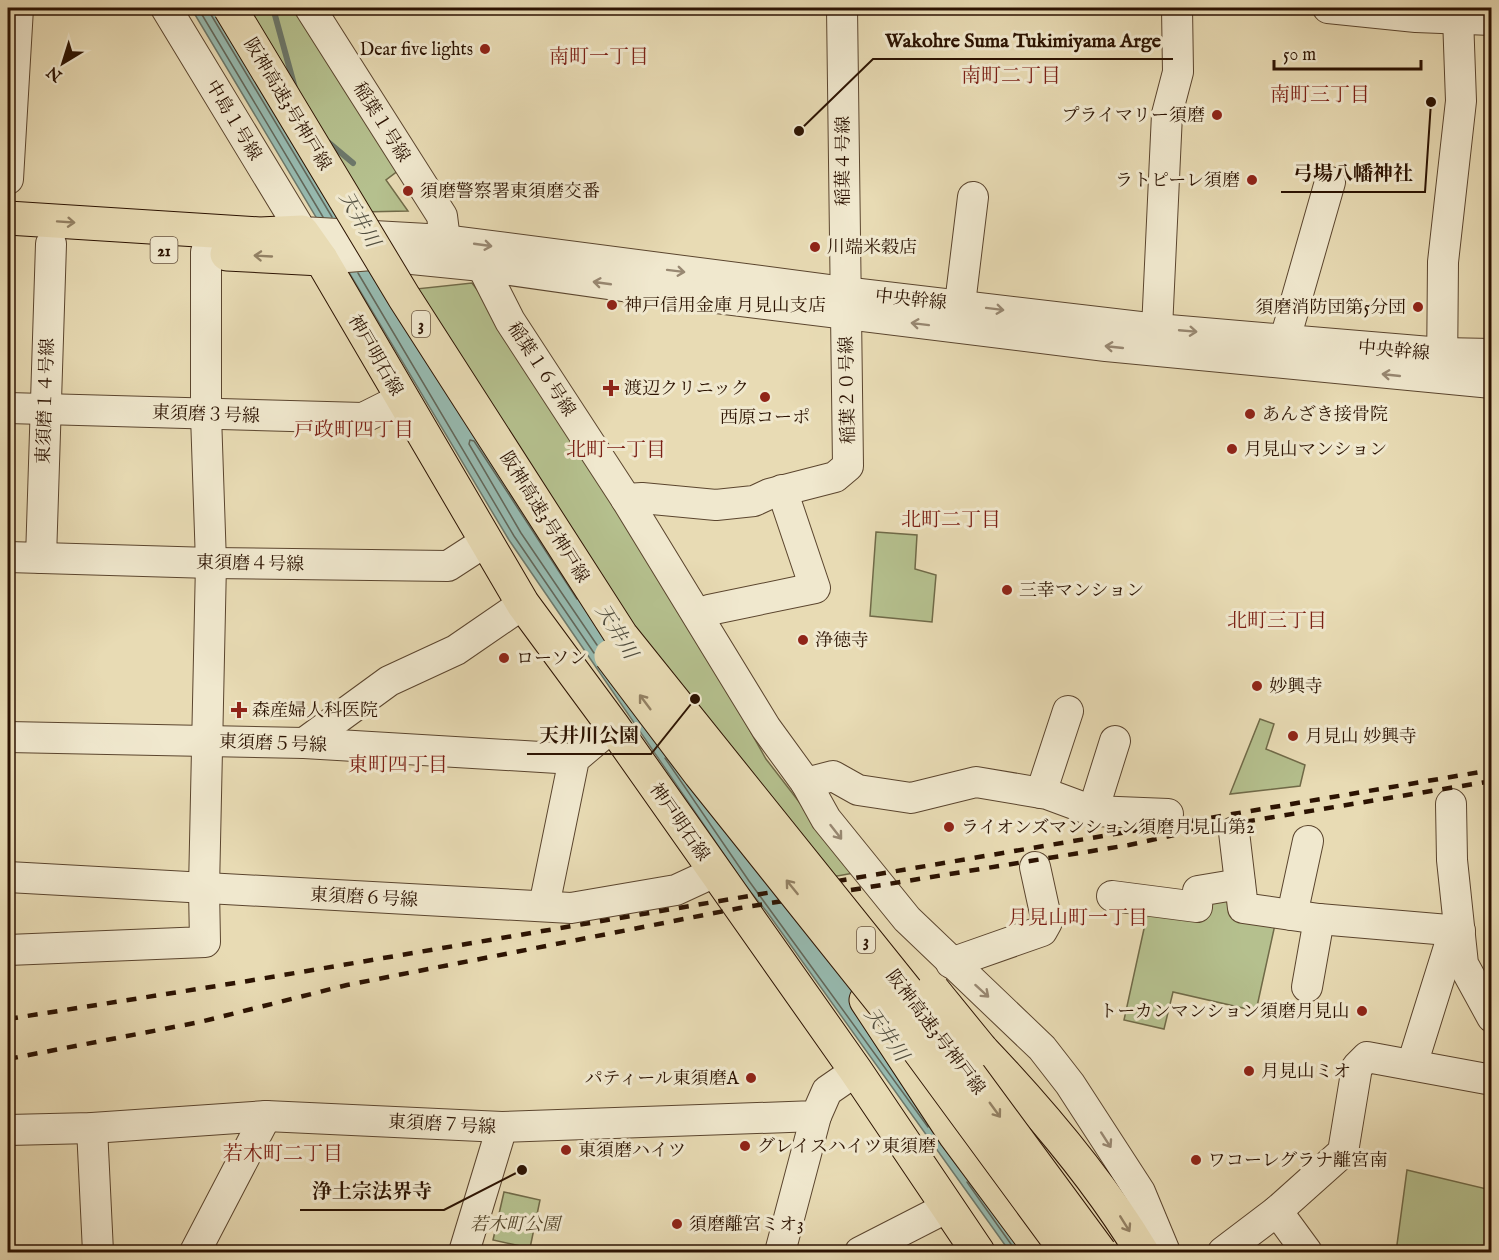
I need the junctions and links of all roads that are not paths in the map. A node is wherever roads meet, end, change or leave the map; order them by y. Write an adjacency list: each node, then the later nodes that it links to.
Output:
1 (18, 8): 11 (street)
2 (166, 8): 17 (street, 中島１号線)
3 (214, 8): 63 (main road, 阪神高速3号神戸線 / 3, one-way to 3, bridge)
4 (230, 8): 41 (main road, 阪神高速3号神戸線 / 3, bridge)
5 (310, 8): 15 (street, 稲葉１号線)
6 (842, 8): 22 (street, 稲葉４号線)
7 (1177, 8): 24 (street)
8 (1328, 8): 9 (street)
9 (1459, 12): 10 (street); 27 (street)
10 (1491, 20)
11 (8, 178)
12 (1330, 182): 25 (street)
13 (973, 197): 23 (street)
14 (8, 218): 17 (main road, 21, one-way to 17)
15 (445, 240): 19 (street, 中央幹線); 22 (street, 中央幹線, one-way to 22)
16 (8, 241): 18 (main road, 21)
17 (318, 241): 19 (street); 20 (main road, 21, one-way to 20); 29 (main road, 神戸明石線)
18 (51, 244): 20 (main road, 21); 31 (street, 東須磨１４号線)
19 (367, 244): 21 (street, 中央幹線)
20 (206, 252): 32 (street)
21 (482, 266): 22 (street, 中央幹線, one-way to 21); 34 (street, 稲葉１６号線)
22 (845, 303): 23 (street, 中央幹線); 27 (street, 中央幹線, one-way to 22); 33 (street, 稲葉２０号線)
23 (960, 304): 24 (street, 中央幹線, one-way to 24)
24 (1157, 329): 25 (street, 中央幹線, one-way to 25)
25 (1285, 339): 27 (street, 中央幹線)
26 (1491, 354): 27 (street, 中央幹線)
27 (1442, 367): 28 (street, 中央幹線)
28 (1491, 383)
29 (401, 399): 32 (street, 東須磨３号線); 35 (main road, 神戸明石線)
30 (8, 408): 31 (street, 東須磨３号線)
31 (44, 409): 32 (street, 東須磨３号線); 37 (street, 東須磨１４号線)
32 (206, 415): 38 (street)
33 (782, 490): 34 (street); 40 (street)
34 (626, 498): 40 (street, 稲葉１６号線)
35 (485, 542): 38 (street, 東須磨４号線); 39 (main road, 神戸明石線)
36 (8, 557): 37 (street, 東須磨４号線)
37 (41, 558): 38 (street, 東須磨４号線)
38 (211, 563): 45 (street)
39 (522, 604): 43 (main road, 神戸明石線); 47 (street)
40 (699, 617): 49 (street, 稲葉１６号線)
41 (621, 635): 89 (main road, 阪神高速3号神戸線 / 3, one-way to 89, bridge); 91 (main road, one-way to 91, bridge)
42 (1068, 711): 50 (street)
43 (613, 726): 48 (street); 57 (main road, 神戸明石線)
44 (8, 738): 45 (street, 東須磨５号線)
45 (208, 741): 47 (street, 東須磨５号線); 60 (street)
46 (1114, 741): 52 (street)
47 (304, 743): 48 (street, 東須磨５号線)
48 (574, 759): 62 (street)
49 (806, 783): 50 (street); 67 (street, 稲葉１６号線, one-way to 67)
50 (1041, 793): 52 (street)
51 (1451, 804): 65 (street)
52 (1093, 811): 53 (street)
53 (1168, 814)
54 (1234, 832): 59 (street)
55 (1308, 842): 64 (street)
56 (1035, 867): 67 (street)
57 (714, 872): 62 (street, 東須磨６号線); 71 (main road, 神戸明石線)
58 (8, 877): 60 (street, 東須磨６号線)
59 (1240, 884): 61 (street); 64 (street)
60 (204, 889): 62 (street, 東須磨６号線); 66 (street)
61 (1112, 896)
62 (544, 906)
63 (814, 914): 86 (main road, bridge); 87 (main road, 阪神高速3号神戸線 / 3, bridge)
64 (1305, 917): 65 (street); 68 (street)
65 (1457, 931): 69 (street); 70 (street)
66 (8, 950)
67 (951, 963): 92 (street, 稲葉１６号線, one-way to 92)
68 (1307, 987)
69 (1491, 1017)
70 (1412, 1065): 72 (street); 79 (street)
71 (856, 1071): 74 (street); 78 (main road, 神戸明石線)
72 (1491, 1080)
73 (266, 1116): 75 (street, 東須磨７号線); 76 (street, 東須磨７号線); 81 (street)
74 (816, 1116): 75 (street, 東須磨７号線); 83 (street)
75 (502, 1127): 82 (street)
76 (92, 1128): 77 (street, 東須磨７号線); 80 (street)
77 (8, 1130)
78 (948, 1207): 84 (street); 85 (main road, 神戸明石線)
79 (1277, 1211): 93 (street); 94 (street)
80 (98, 1252)
81 (195, 1252)
82 (464, 1252)
83 (780, 1252)
84 (860, 1252)
85 (978, 1252)
86 (1042, 1252)
87 (1067, 1252)
88 (1084, 1252): 90 (main road)
89 (1100, 1252)
90 (1117, 1252)
91 (1142, 1252)
92 (1165, 1252)
93 (1222, 1252)
94 (1307, 1252)

